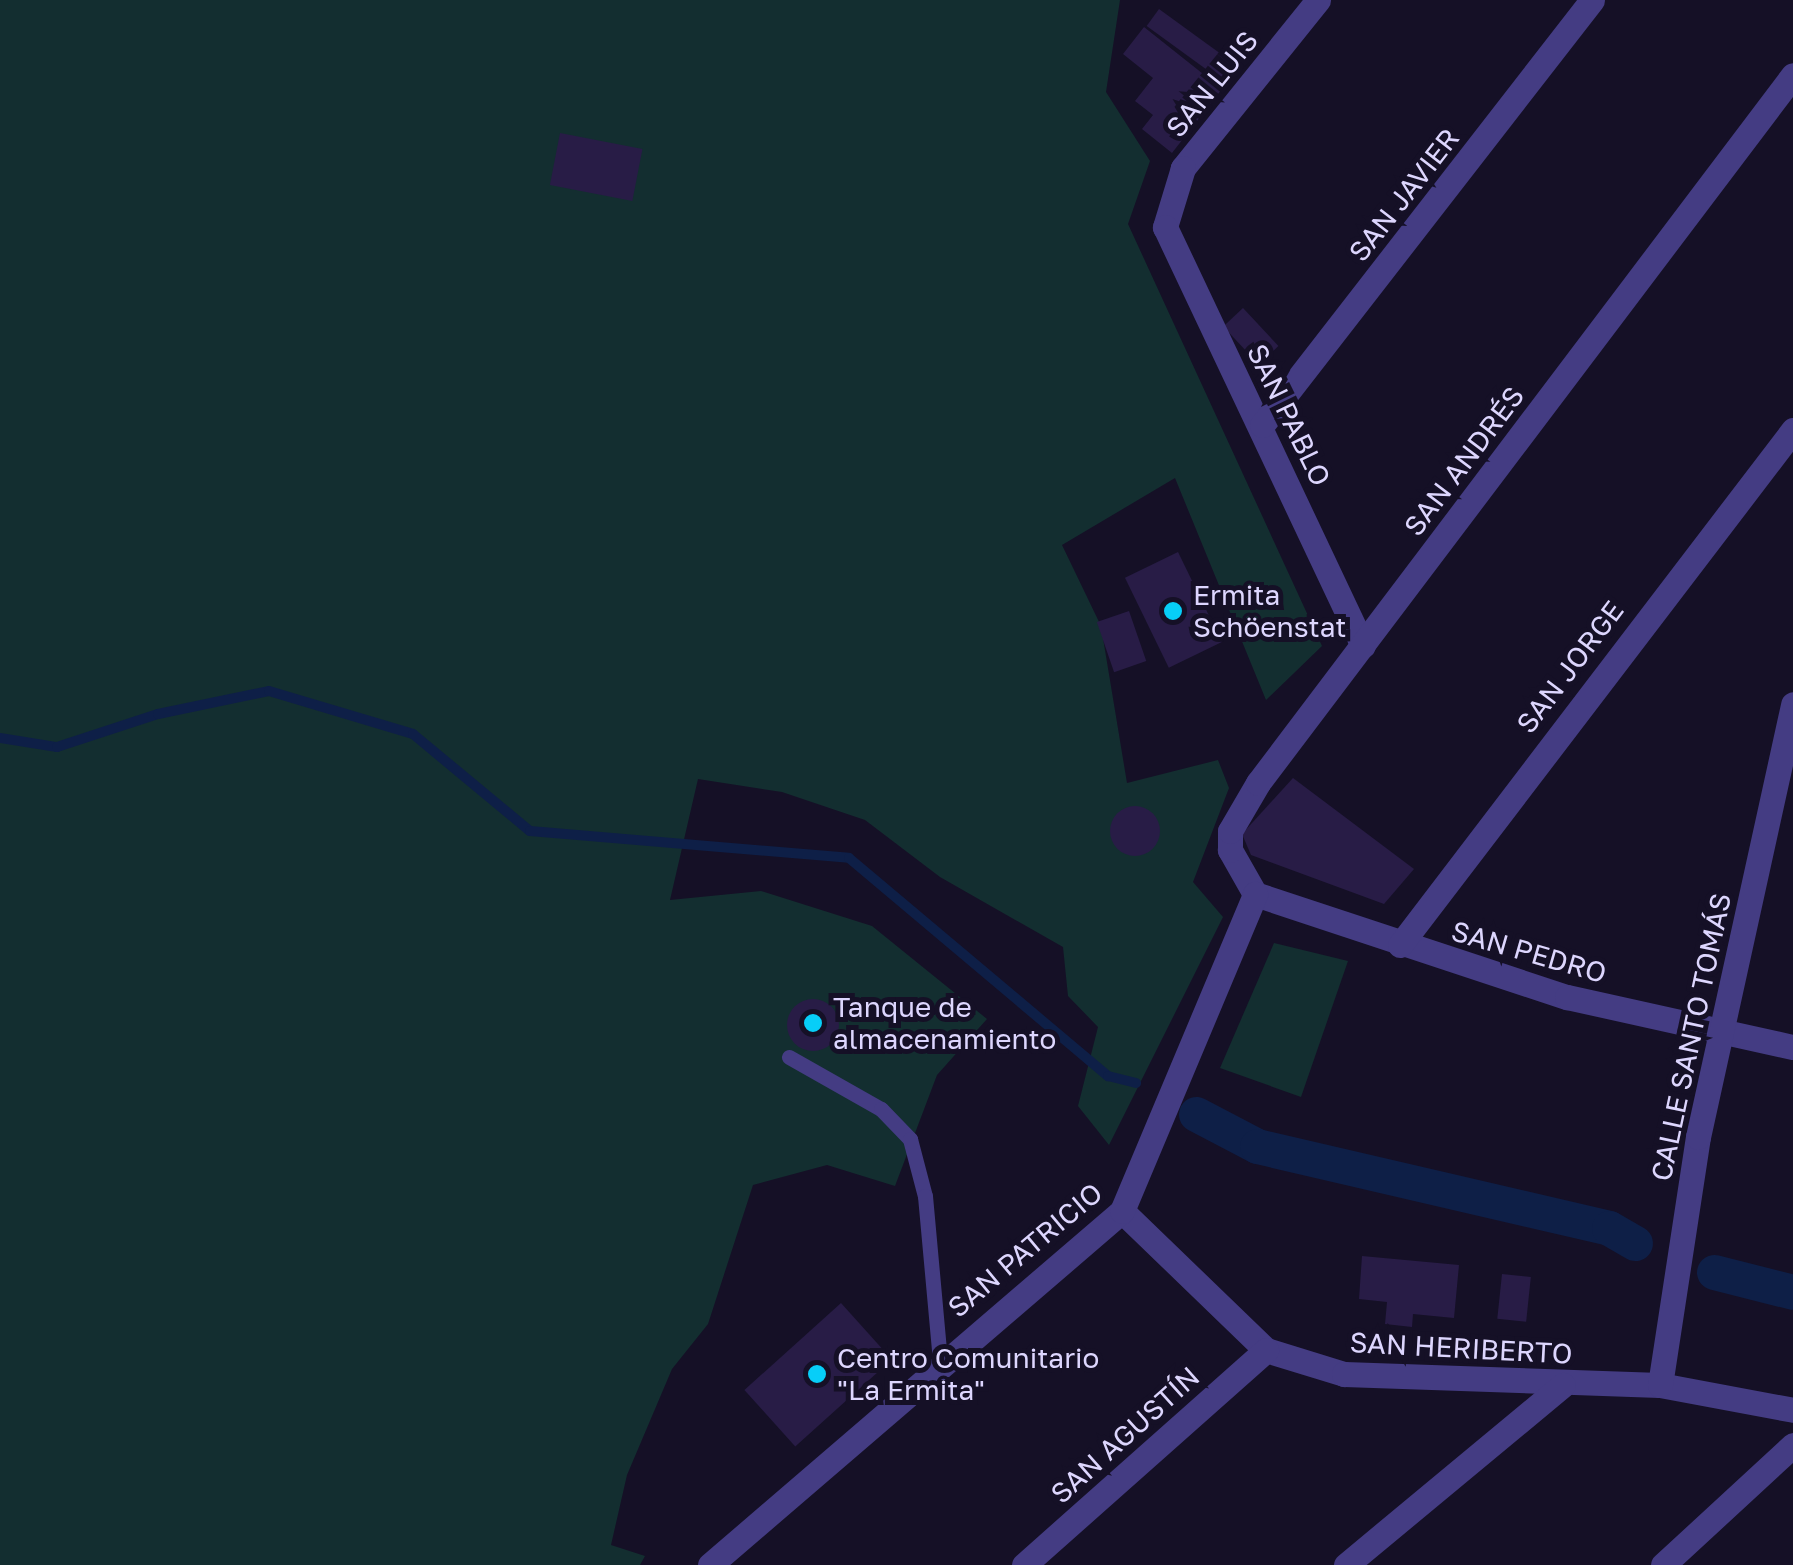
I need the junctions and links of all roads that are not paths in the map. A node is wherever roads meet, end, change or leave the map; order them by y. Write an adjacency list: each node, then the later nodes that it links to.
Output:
1 (1318, 0): 5 (street, SAN LUIS)
2 (1619, 0): 3 (street)
3 (1587, 1): 6 (street, SAN JAVIER)
4 (1793, 75): 8 (street, SAN ANDRÉS)
5 (1165, 211): 6 (street, SAN PABLO)
6 (1262, 425): 8 (street, SAN PABLO)
7 (1793, 430): 12 (street, SAN JORGE)
8 (1363, 645): 11 (street, SAN ANDRÉS)
9 (1793, 704): 10 (street, CALLE SANTO TOMÁS)
10 (1790, 736): 13 (street, CALLE SANTO TOMÁS)
11 (1254, 894): 12 (street, SAN PEDRO); 16 (street, SAN PATRICIO)
12 (1400, 945): 13 (street, SAN PEDRO)
13 (1722, 1031): 14 (street, SAN PEDRO); 20 (street, CALLE SANTO TOMÁS)
14 (1793, 1048)
15 (789, 1058): 18 (lane)
16 (1122, 1212): 17 (street, SAN HERIBERTO); 18 (street, SAN PATRICIO)
17 (1266, 1350): 19 (street, SAN HERIBERTO); 24 (street, SAN AGUSTÍN)
18 (940, 1362): 23 (street, SAN PATRICIO)
19 (1563, 1385): 20 (street, SAN HERIBERTO); 25 (street)
20 (1660, 1385): 21 (street, SAN HERIBERTO)
21 (1793, 1410)
22 (1793, 1445): 26 (street)
23 (710, 1565)
24 (1024, 1565)
25 (1346, 1565)
26 (1663, 1565)

